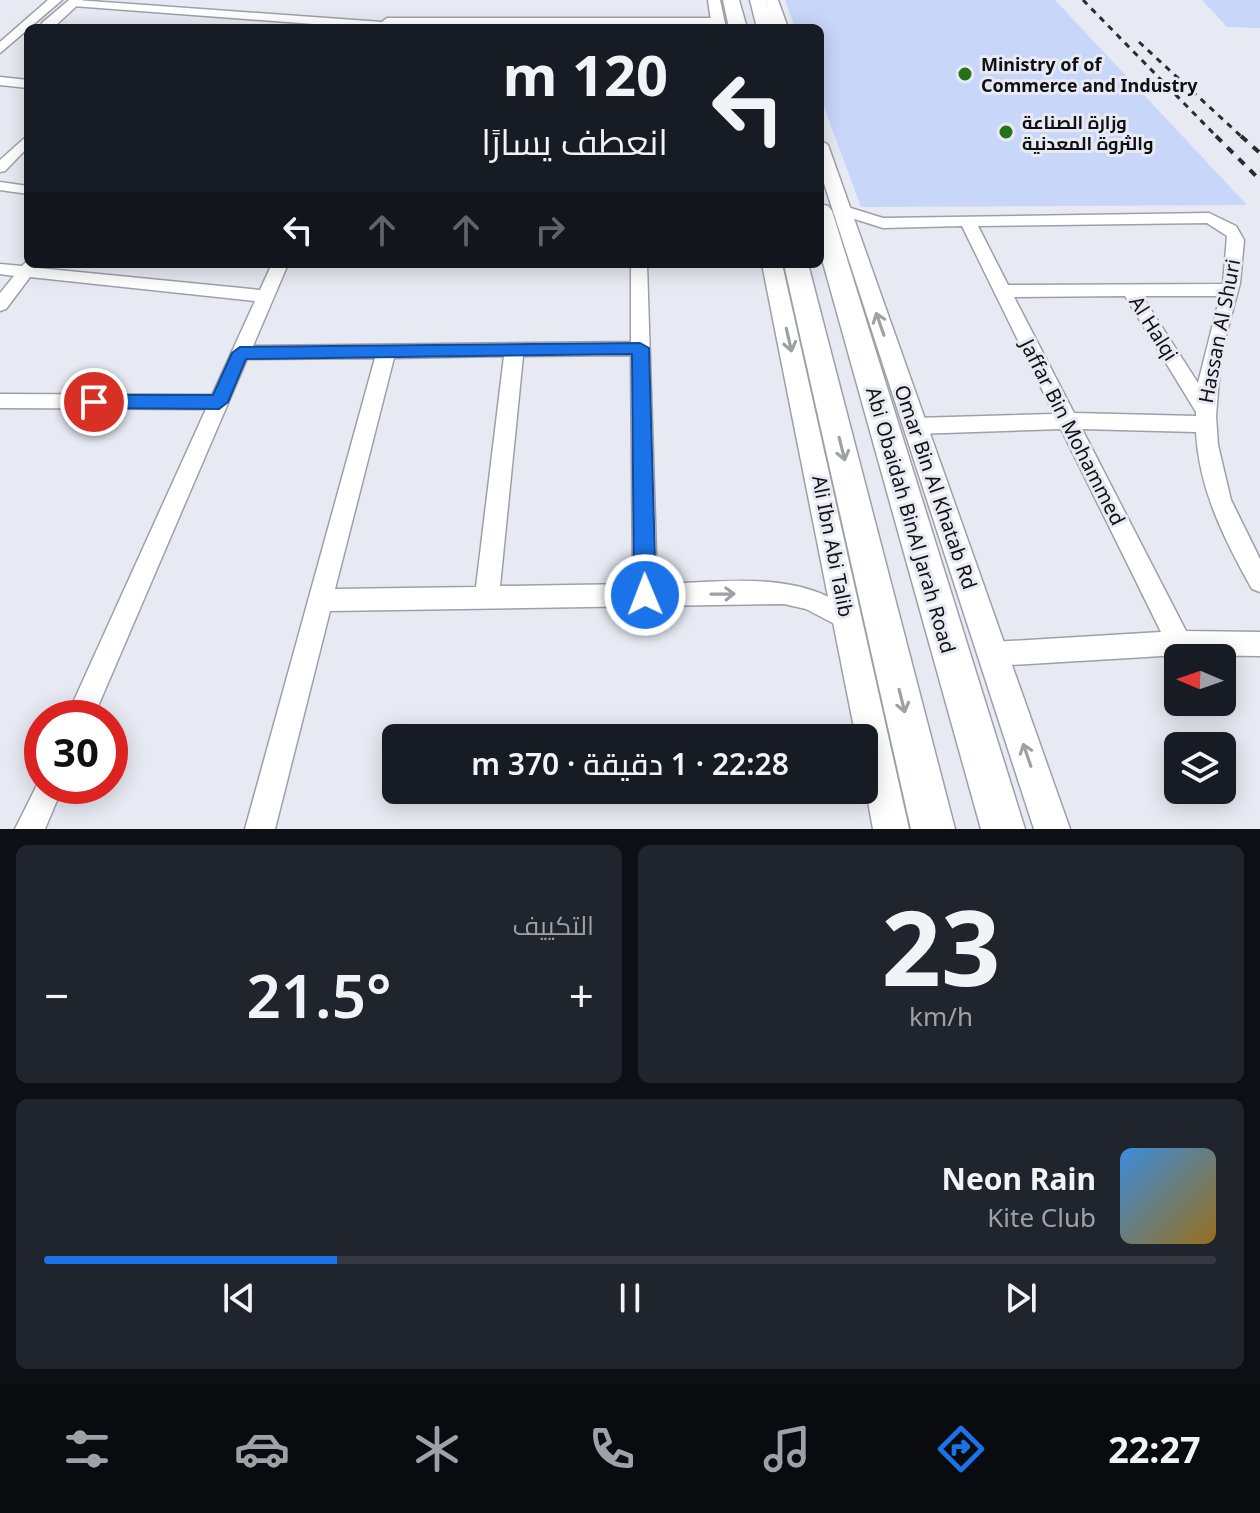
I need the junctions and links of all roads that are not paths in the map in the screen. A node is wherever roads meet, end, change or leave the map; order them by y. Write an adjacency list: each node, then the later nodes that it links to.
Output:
1 (56, 0): 11 (street)
2 (238, 0): 9 (street)
3 (714, 0): 16 (street)
4 (731, 0): 17 (main road)
5 (758, 0): 18 (main road)
6 (772, 0): 19 (street)
7 (75, 1): 8 (street); 12 (street)
8 (156, 4): 9 (street)
9 (227, 14): 13 (street); 14 (street)
10 (387, 22): 14 (street); 15 (street)
11 (29, 24)
12 (49, 24)
13 (219, 24)
14 (303, 24)
15 (614, 24)
16 (718, 24)
17 (737, 24)
18 (765, 24)
19 (780, 24)
20 (24, 28): 22 (street)
21 (24, 47): 23 (street)
22 (0, 49)
23 (0, 68)
24 (0, 81): 25 (street)
25 (24, 84)
26 (24, 143): 27 (street)
27 (0, 168)
28 (824, 171): 31 (street, Omar Bin Al Khatab Rd)
29 (0, 186): 30 (street)
30 (24, 189)
31 (830, 210): 33 (street, Hassan Al Shuri); 34 (street, Omar Bin Al Khatab Rd); 58 (main road, Abi Obaidah BinAl Jarah Road)
32 (967, 221): 33 (street, Hassan Al Shuri); 44 (street, Hassan Al Shuri); 45 (street, Jaffar Bin Mohammed)
33 (883, 223): 34 (street, Hassan Al Shuri)
34 (849, 238): 52 (street, Omar Bin Al Khatab Rd, one-way to 34)
35 (28, 268): 41 (street); 42 (street); 47 (street)
36 (148, 268): 42 (street)
37 (278, 268): 46 (street)
38 (639, 268): 48 (street)
39 (773, 268): 57 (street, Ali Ibn Abi Talib, one-way to 57)
40 (797, 268): 53 (main road)
41 (0, 269)
42 (139, 283): 46 (street)
43 (1129, 289): 44 (street); 45 (street); 56 (street, Al Halqi)
44 (1229, 290): 56 (street, Hassan Al Shuri)
45 (1002, 291): 59 (street, Jaffar Bin Mohammed)
46 (266, 296): 51 (street)
47 (0, 305)
48 (640, 348): 49 (street); 62 (street)
49 (514, 350): 50 (street); 63 (street)
50 (386, 351): 51 (street); 64 (street)
51 (240, 353): 55 (street)
52 (899, 378): 58 (street); 60 (street, Omar Bin Al Khatab Rd)
53 (826, 385): 57 (street); 74 (main road, one-way to 74)
54 (0, 401): 55 (street)
55 (219, 402): 69 (street)
56 (1204, 416): 59 (street); 61 (street, Hassan Al Shuri)
57 (807, 419): 65 (street, Ali Ibn Abi Talib)
58 (881, 419): 75 (main road, Abi Obaidah BinAl Jarah Road)
59 (1068, 421): 60 (street); 66 (street, Jaffar Bin Mohammed)
60 (915, 426): 68 (street, Omar Bin Al Khatab Rd)
61 (1260, 581)
62 (645, 595): 63 (street); 65 (street, one-way to 65)
63 (487, 598): 64 (street)
64 (320, 600): 72 (street)
65 (848, 620): 73 (street, Ali Ibn Abi Talib)
66 (1179, 643): 67 (street); 68 (street)
67 (1260, 644)
68 (993, 654): 76 (street, Omar Bin Al Khatab Rd, one-way to 68)
69 (87, 700)
70 (41, 804): 71 (street)
71 (30, 829)
72 (260, 829)
73 (891, 829)
74 (933, 829)
75 (1003, 829)
76 (1052, 829)

